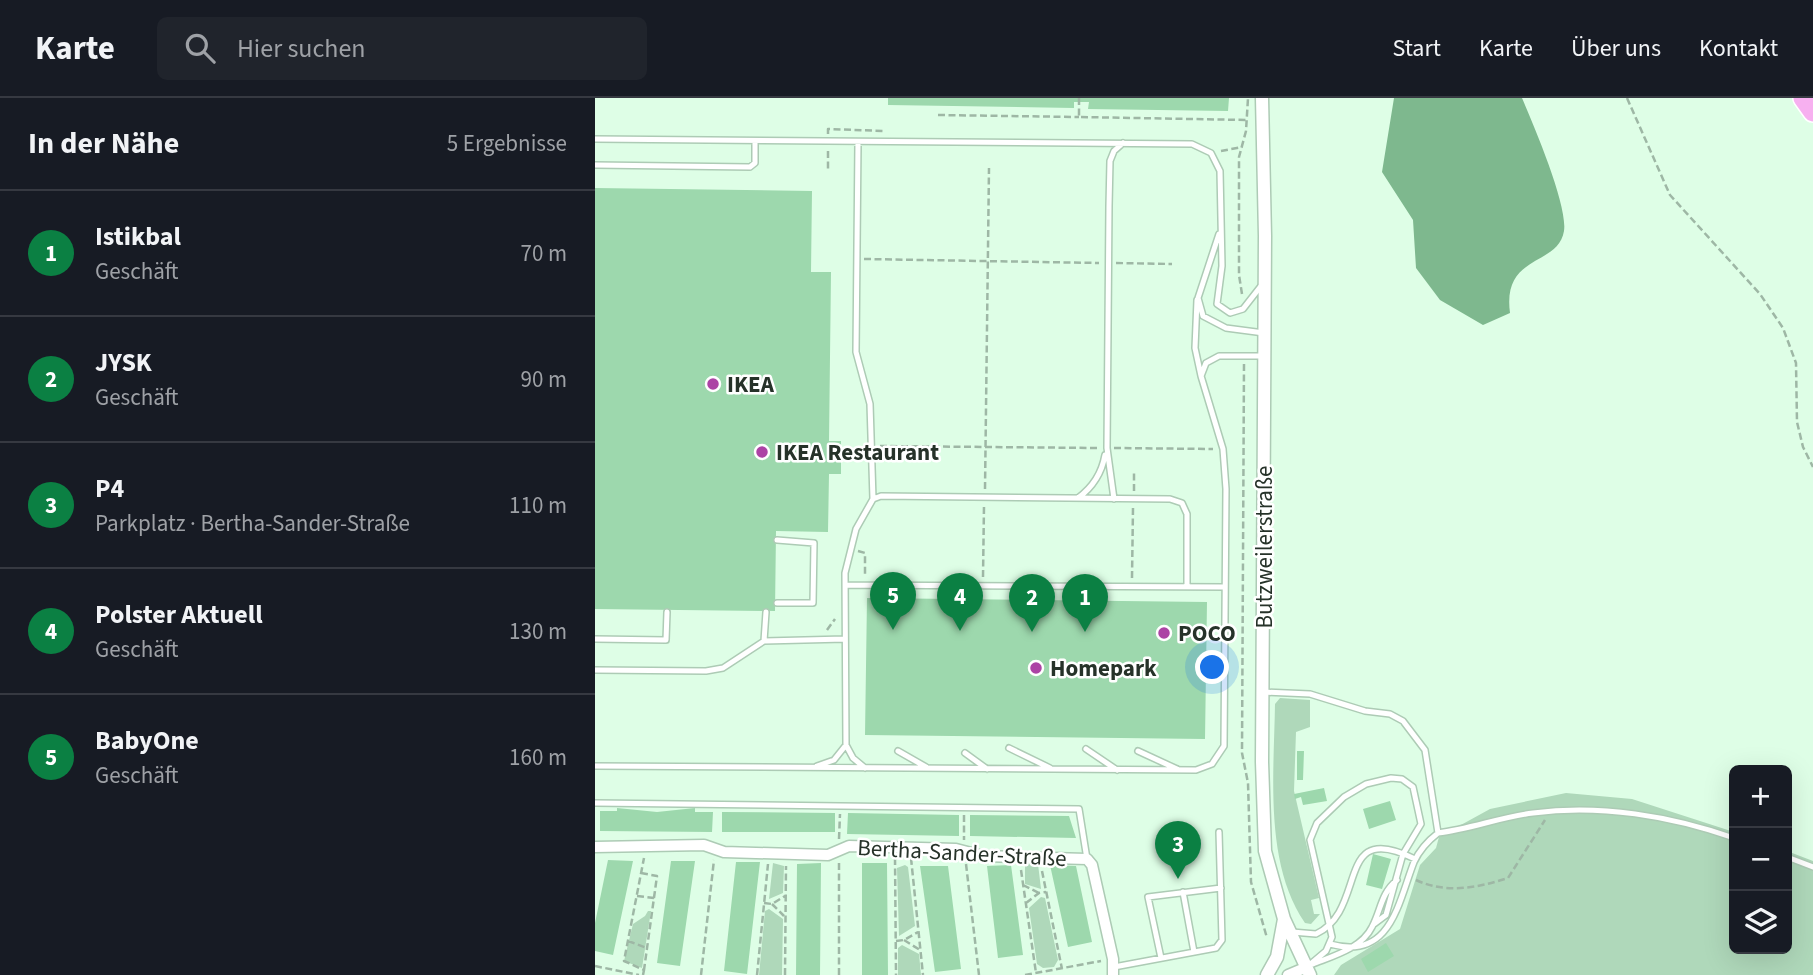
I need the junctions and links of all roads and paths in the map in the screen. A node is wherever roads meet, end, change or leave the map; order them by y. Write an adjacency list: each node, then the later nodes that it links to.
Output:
1 (1079, 98): 8 (path)
2 (1248, 98): 9 (path)
3 (1627, 98): 35 (path)
4 (1803, 98): 6 (highway)
5 (1265, 102): 23 (street, Butzweilerstraße)
6 (1813, 112)
7 (938, 114): 8 (path)
8 (1079, 117): 9 (path)
9 (1247, 120): 14 (path)
10 (595, 139): 11 (lane)
11 (755, 142): 12 (lane); 16 (lane)
12 (858, 142): 13 (lane); 19 (lane)
13 (1123, 144): 15 (lane); 21 (lane)
14 (1242, 148): 15 (path); 24 (path)
15 (1211, 153): 18 (lane)
16 (595, 166)
17 (989, 168): 20 (path)
18 (1221, 228): 23 (lane); 25 (lane)
19 (857, 258): 20 (path); 30 (lane)
20 (987, 260): 21 (path); 31 (path)
21 (1108, 263): 22 (path); 32 (lane)
22 (1172, 264)
23 (1265, 281): 26 (street, Butzweilerstraße)
24 (1243, 293)
25 (1198, 298): 26 (lane); 29 (lane)
26 (1264, 333): 27 (street, Butzweilerstraße)
27 (1264, 356): 29 (lane); 55 (street, Butzweilerstraße)
28 (1244, 374): 34 (path)
29 (1202, 376): 33 (lane)
30 (871, 446): 31 (path); 39 (lane)
31 (985, 447): 32 (path); 37 (path)
32 (1107, 448): 33 (path); 38 (lane); 40 (lane)
33 (1223, 449): 34 (path); 47 (lane)
34 (1244, 449): 119 (path)
35 (1813, 467)
36 (1134, 470): 41 (path)
37 (985, 497): 38 (lane); 39 (lane); 44 (path)
38 (1078, 498): 40 (lane)
39 (873, 499): 43 (lane)
40 (1114, 499): 41 (lane)
41 (1133, 499): 45 (path); 46 (lane)
42 (777, 540): 48 (lane)
43 (845, 584): 44 (lane); 52 (lane)
44 (983, 585): 45 (lane)
45 (1132, 586): 46 (lane)
46 (1187, 586): 47 (lane)
47 (1225, 587): 69 (lane)
48 (777, 603)
49 (667, 612): 51 (lane)
50 (766, 612): 53 (lane)
51 (595, 639)
52 (845, 639): 53 (lane); 56 (lane)
53 (764, 641): 54 (lane)
54 (595, 670)
55 (1263, 692): 75 (lane); 107 (street, Butzweilerstraße)
56 (846, 745): 63 (lane); 64 (lane)
57 (1009, 748): 67 (lane)
58 (1086, 750): 68 (lane)
59 (898, 751): 65 (lane)
60 (1138, 751): 69 (lane)
61 (965, 753): 66 (lane)
62 (597, 766): 63 (lane)
63 (811, 768): 64 (lane)
64 (865, 768): 65 (lane)
65 (929, 769): 66 (lane)
66 (986, 769): 67 (lane)
67 (1053, 769): 68 (lane)
68 (1117, 770): 69 (lane)
69 (1180, 770)
70 (595, 803): 71 (lane)
71 (840, 806): 72 (lane); 83 (path)
72 (964, 807): 82 (path); 89 (lane)
73 (1550, 811): 75 (lane); 76 (lane); 94 (path)
74 (1219, 832): 96 (lane)
75 (1438, 833): 90 (lane)
76 (1729, 836)
77 (643, 844): 78 (street, Bertha-Sander-Straße); 81 (street, Bertha-Sander-Straße); 93 (path)
78 (595, 847)
79 (895, 848): 80 (street, Bertha-Sander-Straße); 83 (street, Bertha-Sander-Straße); 113 (path)
80 (911, 848): 82 (street, Bertha-Sander-Straße); 109 (path)
81 (715, 850): 85 (street, Bertha-Sander-Straße); 127 (path)
82 (964, 851): 87 (street, Bertha-Sander-Straße); 133 (path)
83 (839, 852): 86 (street, Bertha-Sander-Straße); 130 (path)
84 (1403, 853): 90 (lane); 108 (lane); 108 (lane); 116 (lane)
85 (769, 854): 86 (street, Bertha-Sander-Straße); 103 (path)
86 (786, 854): 101 (path)
87 (1020, 856): 88 (street, Bertha-Sander-Straße); 95 (path)
88 (1040, 857): 89 (street, Bertha-Sander-Straße); 98 (path)
89 (1087, 859): 122 (street, Bertha-Sander-Straße)
90 (1415, 859): 94 (lane)
91 (1792, 859): 92 (lane)
92 (1813, 867)
93 (641, 873): 100 (path); 102 (path)
94 (1409, 877): 116 (lane)
95 (1023, 885): 97 (path); 104 (path)
96 (1221, 888): 99 (lane); 118 (lane)
97 (1039, 892): 98 (path); 104 (path)
98 (1046, 892): 123 (path)
99 (1182, 892): 118 (lane); 120 (lane)
100 (637, 896): 102 (path); 112 (path)
101 (785, 896): 105 (path); 106 (path)
102 (654, 898): 115 (path)
103 (764, 903): 105 (path); 128 (path)
104 (1026, 903): 126 (path)
105 (772, 904): 106 (path)
106 (785, 916): 129 (path)
107 (1284, 919): 110 (street, Butzweilerstraße); 119 (street)
108 (1329, 922): 110 (lane); 114 (lane)
109 (918, 932): 111 (path); 117 (path)
110 (1289, 932): 124 (street, Butzweilerstraße)
111 (904, 940): 113 (path); 117 (path)
112 (628, 941): 115 (path); 125 (path)
113 (896, 941): 131 (path)
114 (1330, 944): 116 (lane); 124 (lane)
115 (647, 948): 125 (path)
116 (1349, 949): 124 (lane)
117 (920, 950): 132 (path)
118 (1194, 952): 120 (lane)
119 (1277, 957): 135 (street)
120 (1161, 958): 122 (lane)
121 (595, 966): 125 (path)
122 (1112, 967): 123 (path)
123 (1062, 969): 126 (path)
124 (1309, 971): 136 (street)
125 (642, 973)
126 (1036, 973): 134 (path)
127 (701, 975)
128 (757, 975)
129 (785, 975)
130 (839, 975)
131 (896, 975)
132 (923, 975)
133 (979, 975)
134 (1025, 975)
135 (1267, 975)
136 (1288, 975)

